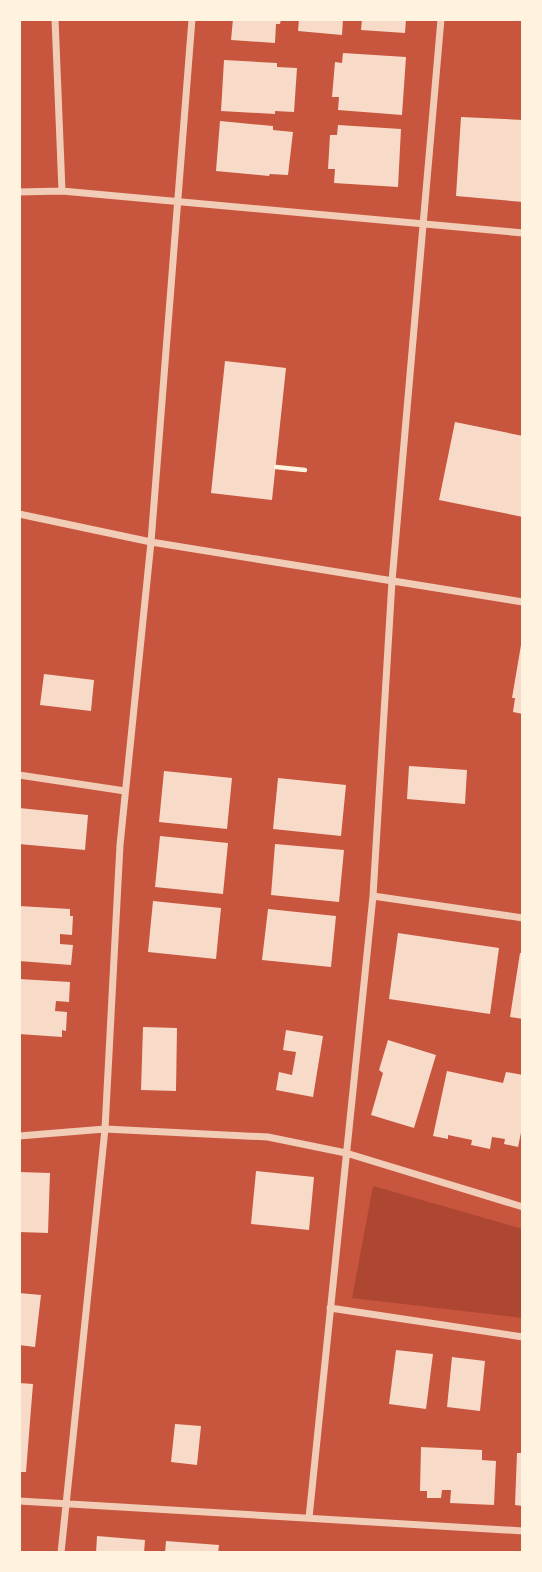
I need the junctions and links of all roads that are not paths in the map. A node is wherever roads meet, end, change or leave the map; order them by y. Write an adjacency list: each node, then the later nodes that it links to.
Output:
1 (55, 19): 4 (street)
2 (192, 19): 6 (street)
3 (441, 19): 7 (street)
4 (62, 191): 5 (street); 6 (street)
5 (19, 192)
6 (179, 202): 7 (street); 10 (street)
7 (424, 223): 8 (street); 11 (street)
8 (523, 233)
9 (19, 514): 10 (street)
10 (150, 542): 11 (street); 14 (street)
11 (392, 581): 12 (street); 15 (street)
12 (523, 602)
13 (19, 775): 14 (street)
14 (125, 791): 17 (street)
15 (373, 896): 16 (street); 19 (street)
16 (523, 918)
17 (105, 1129): 18 (street); 19 (street); 24 (street)
18 (19, 1136)
19 (346, 1153): 20 (street); 21 (street)
20 (523, 1207)
21 (330, 1308): 22 (street); 25 (street)
22 (523, 1337)
23 (19, 1501): 24 (street)
24 (65, 1503): 25 (street); 27 (street)
25 (309, 1518): 26 (street)
26 (523, 1531)
27 (61, 1553)

